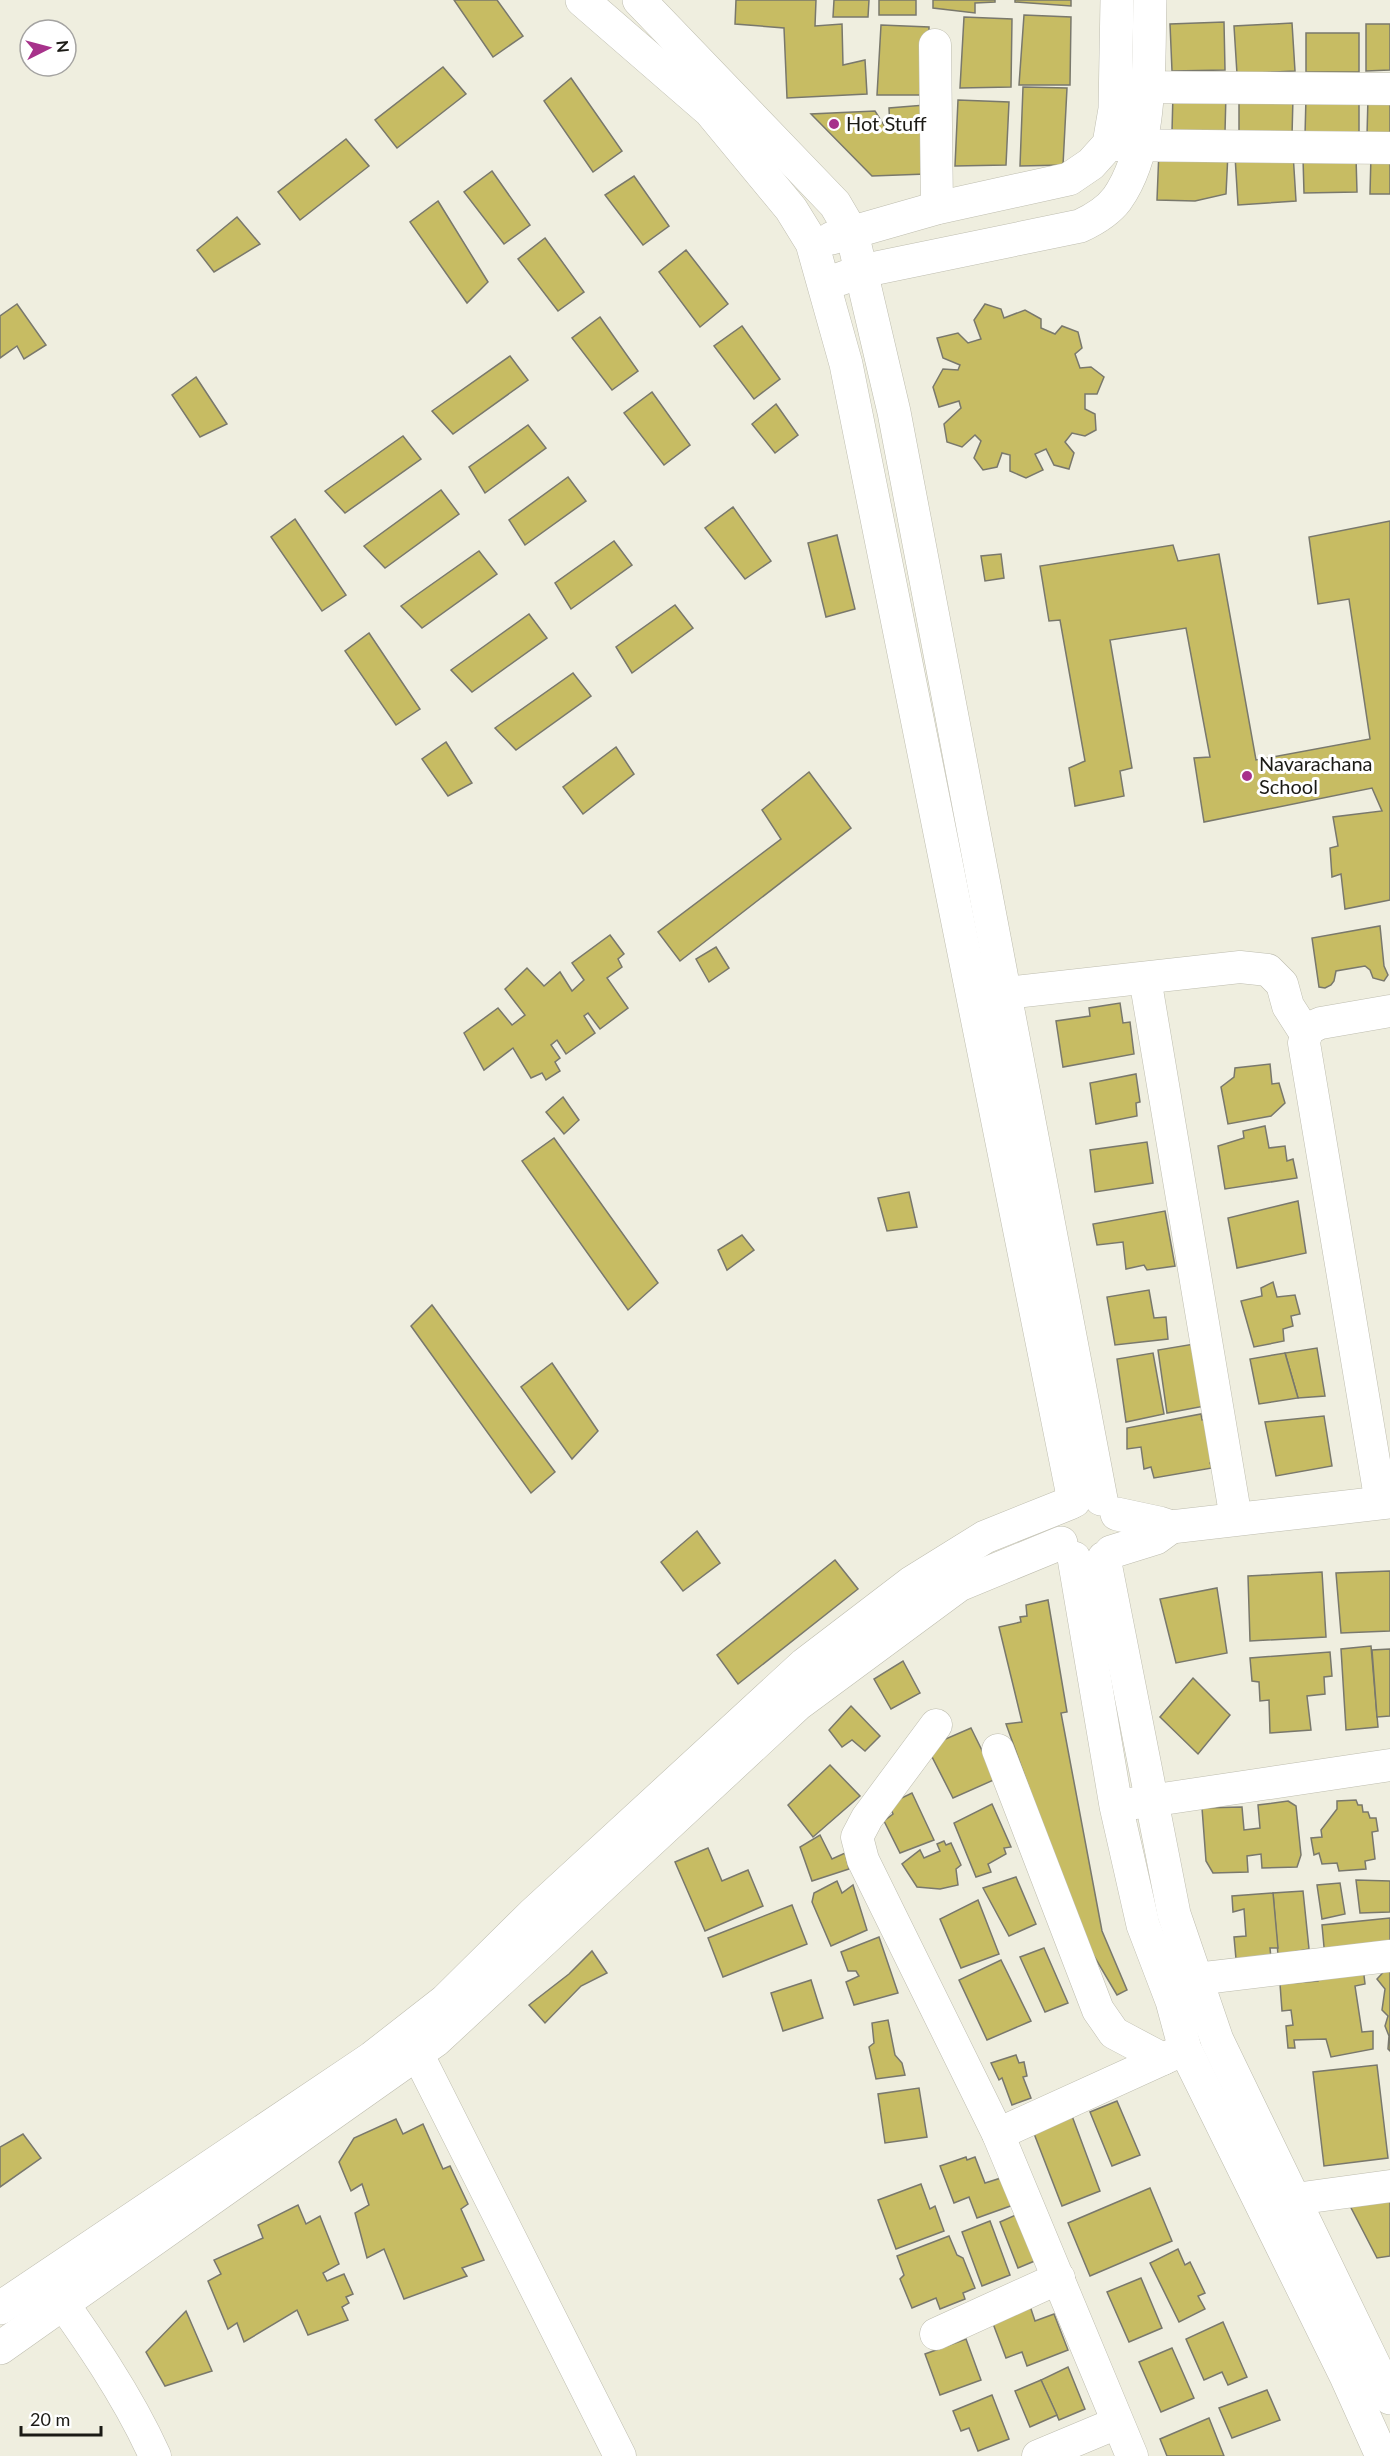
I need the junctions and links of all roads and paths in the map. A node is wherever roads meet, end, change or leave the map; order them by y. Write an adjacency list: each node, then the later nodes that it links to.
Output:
1 (582, 0): 5 (street)
2 (1117, 0): 7 (street)
3 (1150, 0): 7 (street)
4 (648, 3): 5 (street); 12 (street)
5 (622, 35): 13 (street)
6 (935, 45): 11 (street)
7 (1131, 87): 8 (street); 9 (street)
8 (1390, 89)
9 (1125, 145): 10 (street); 11 (street); 14 (street)
10 (1390, 148)
11 (937, 208): 12 (street)
12 (852, 233): 13 (street); 14 (street)
13 (812, 243): 15 (street)
14 (862, 271): 15 (street); 16 (street)
15 (825, 284): 17 (street)
16 (975, 832): 17 (street); 19 (street)
17 (940, 839): 23 (street)
18 (1145, 978): 19 (street); 21 (street); 24 (street)
19 (1006, 993): 23 (street)
20 (1390, 1011): 21 (street)
21 (1306, 1034): 22 (street)
22 (1385, 1502): 24 (street)
23 (1091, 1505): 25 (street); 26 (street); 26 (street); 30 (street)
24 (1236, 1519): 25 (street)
25 (1171, 1527): 26 (street)
26 (1088, 1553): 30 (street); 31 (street); 32 (street)
27 (936, 1725): 38 (street)
28 (998, 1750): 36 (street)
29 (1390, 1765): 31 (street)
30 (678, 1798): 37 (street)
31 (1151, 1802): 32 (street); 34 (street)
32 (1116, 1806): 36 (street)
33 (1390, 1956): 34 (street)
34 (1196, 1979): 35 (street)
35 (1215, 2034): 36 (street); 40 (street)
36 (1174, 2054): 38 (street); 47 (street)
37 (404, 2055): 41 (street); 43 (street); 51 (street)
38 (998, 2134): 42 (street)
39 (1390, 2186): 40 (street)
40 (1295, 2199): 48 (street)
41 (44, 2277): 43 (street); 44 (street)
42 (1059, 2278): 45 (street); 49 (street)
43 (63, 2304): 46 (street); 50 (street)
44 (0, 2308)
45 (936, 2334)
46 (0, 2348)
47 (1346, 2376): 48 (street); 54 (street)
48 (1386, 2380)
49 (1117, 2423): 52 (street); 53 (street)
50 (155, 2456)
51 (620, 2456)
52 (1038, 2456)
53 (1132, 2456)
54 (1382, 2456)

